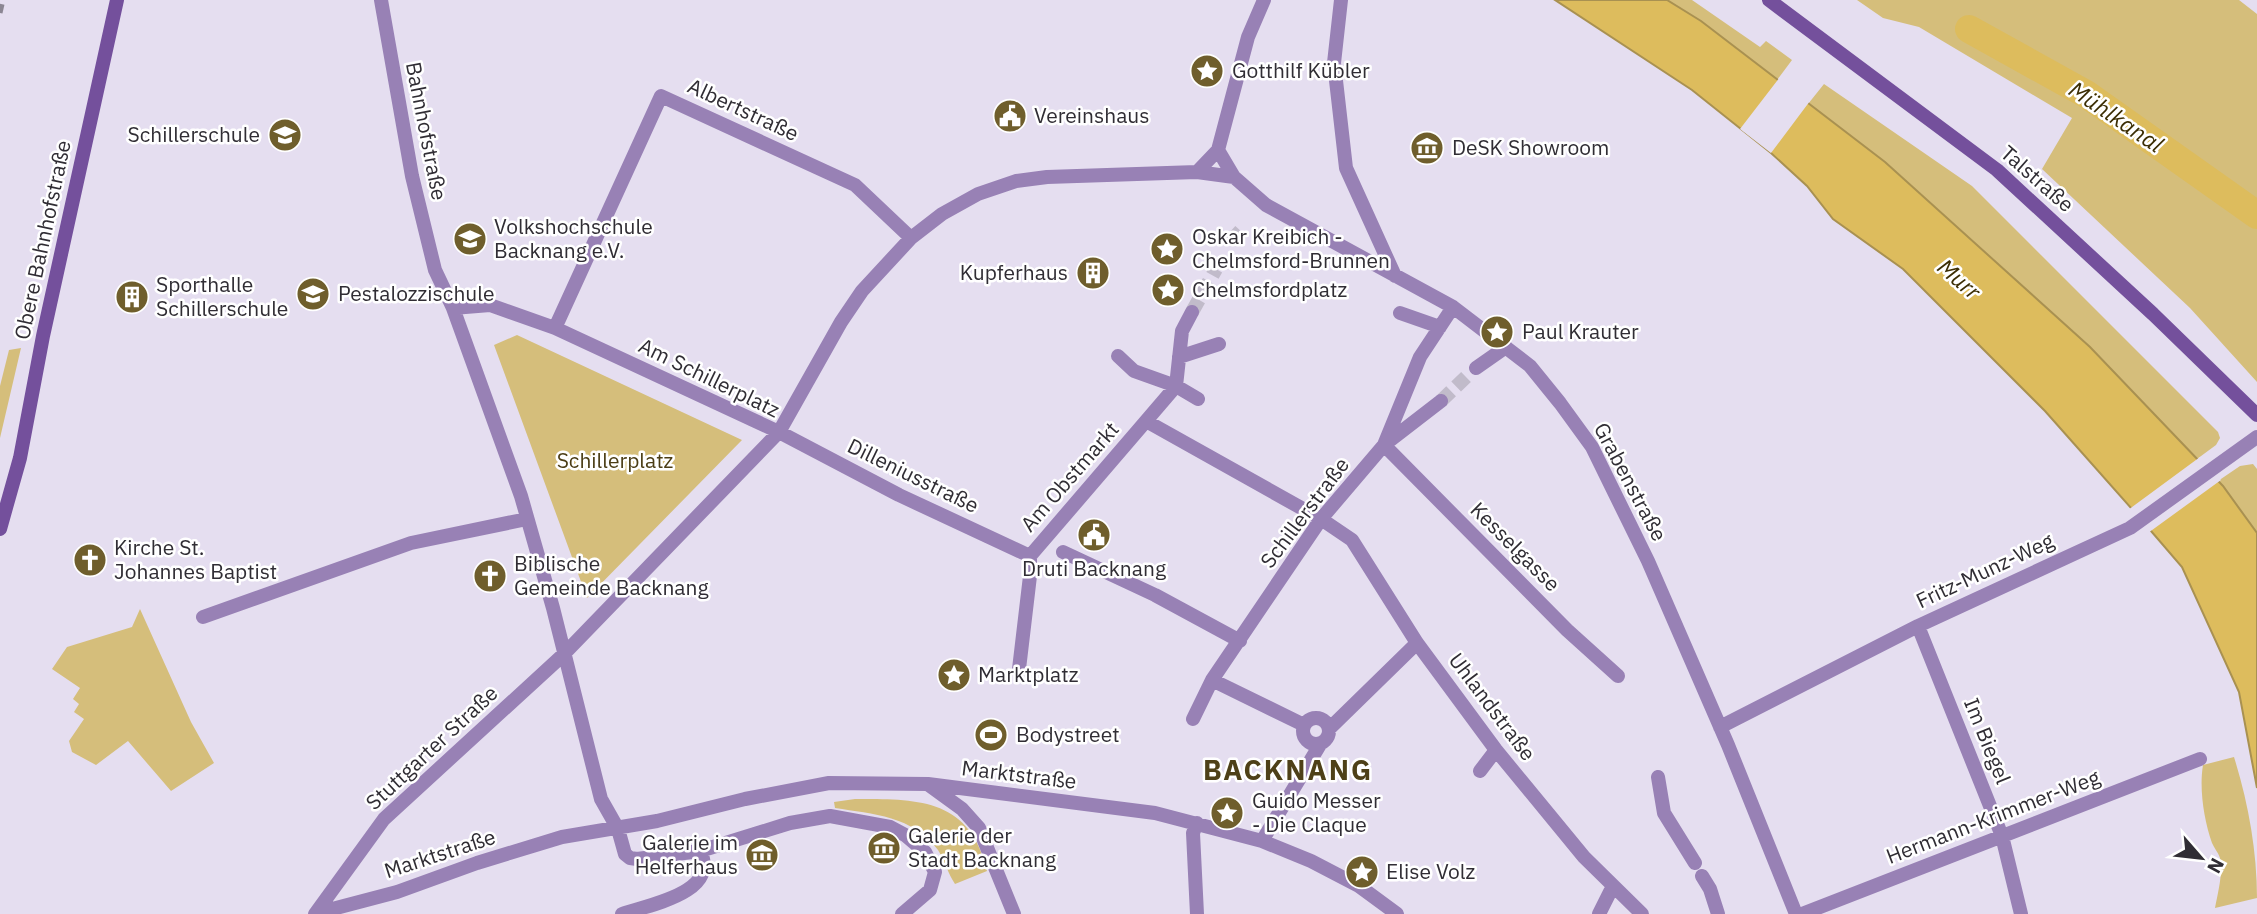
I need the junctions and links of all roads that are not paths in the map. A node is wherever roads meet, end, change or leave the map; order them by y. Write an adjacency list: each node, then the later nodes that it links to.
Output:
1 (117, 0): 34 (street, Obere Bahnhofstraße)
2 (381, 0): 12 (street, Bahnhofstraße)
3 (1264, 0): 6 (street)
4 (1341, 0): 10 (street)
5 (1769, 0): 25 (street, Talstraße)
6 (1218, 150): 7 (street); 8 (street, Grabenstraße)
7 (1198, 172): 8 (street); 9 (street)
8 (1234, 177): 10 (street, Grabenstraße)
9 (911, 238): 16 (street, Albertstraße); 27 (street)
10 (1395, 276): 11 (street, Grabenstraße)
11 (1453, 307): 15 (street, Schillerstraße); 18 (street, Grabenstraße)
12 (453, 308): 16 (street, Am Schillerplatz); 32 (street)
13 (1192, 312): 20 (street)
14 (1400, 313): 15 (street)
15 (1440, 327): 29 (street, Schillerstraße)
16 (555, 328): 27 (street, Am Schillerplatz)
17 (1212, 344): 20 (street)
18 (1506, 347): 21 (street); 47 (street, Grabenstraße)
19 (1118, 356): 22 (street)
20 (1179, 357): 22 (street)
21 (1476, 368)
22 (1176, 386): 23 (street); 26 (street)
23 (1198, 399)
24 (1441, 401): 29 (street)
25 (2257, 415)
26 (1146, 421): 31 (street, Am Obstmarkt); 36 (street, Am Obstmarkt)
27 (779, 432): 36 (street, Dilleniusstraße); 41 (street, Am Schillerplatz)
28 (2257, 437): 38 (street, Fritz-Munz-Weg)
29 (1384, 445): 33 (street, Schillerstraße); 43 (street, Kesselgasse)
30 (1259, 466): 31 (street)
31 (1251, 480): 33 (street, Am Obstmarkt)
32 (527, 519): 37 (street); 41 (street)
33 (1321, 519): 39 (street, Schillerstraße); 40 (street, Uhlandstraße)
34 (0, 529)
35 (1063, 552): 39 (street)
36 (1030, 556): 42 (street)
37 (203, 617)
38 (1918, 626): 47 (street, Fritz-Munz-Weg); 57 (street, Im Biegel)
39 (1240, 641): 44 (street, Schillerstraße)
40 (1417, 643): 48 (street); 50 (street, Uhlandstraße)
41 (563, 655): 56 (street); 62 (street, Stuttgarter Straße)
42 (1019, 669)
43 (1618, 676)
44 (1212, 680): 45 (street, Schillerstraße); 46 (street)
45 (1193, 719)
46 (1304, 725): 48 (street); 49 (street)
47 (1720, 727): 70 (street, Grabenstraße)
48 (1330, 728): 49 (street)
49 (1321, 743): 58 (street)
50 (1496, 750): 52 (street); 60 (street, Uhlandstraße)
51 (2200, 759): 57 (street, Hermann-Krimmer-Weg)
52 (1480, 771)
53 (1658, 777): 69 (street)
54 (928, 784): 55 (street, Marktstraße); 56 (street, Marktstraße); 64 (street)
55 (1197, 823): 58 (street, Marktstraße); 65 (street)
56 (618, 828): 59 (street); 62 (street, Marktstraße)
57 (2002, 836): 71 (street, Hermann-Krimmer-Weg); 72 (street, Im Biegel)
58 (1262, 841): 66 (street, Marktstraße)
59 (700, 851): 61 (street); 63 (street)
60 (1613, 886): 67 (street); 68 (street, Uhlandstraße)
61 (617, 911)
62 (316, 914)
63 (902, 914)
64 (1014, 914)
65 (1197, 914)
66 (1397, 914)
67 (1599, 914)
68 (1642, 914)
69 (1717, 914)
70 (1796, 914)
71 (1802, 914)
72 (2021, 914)

